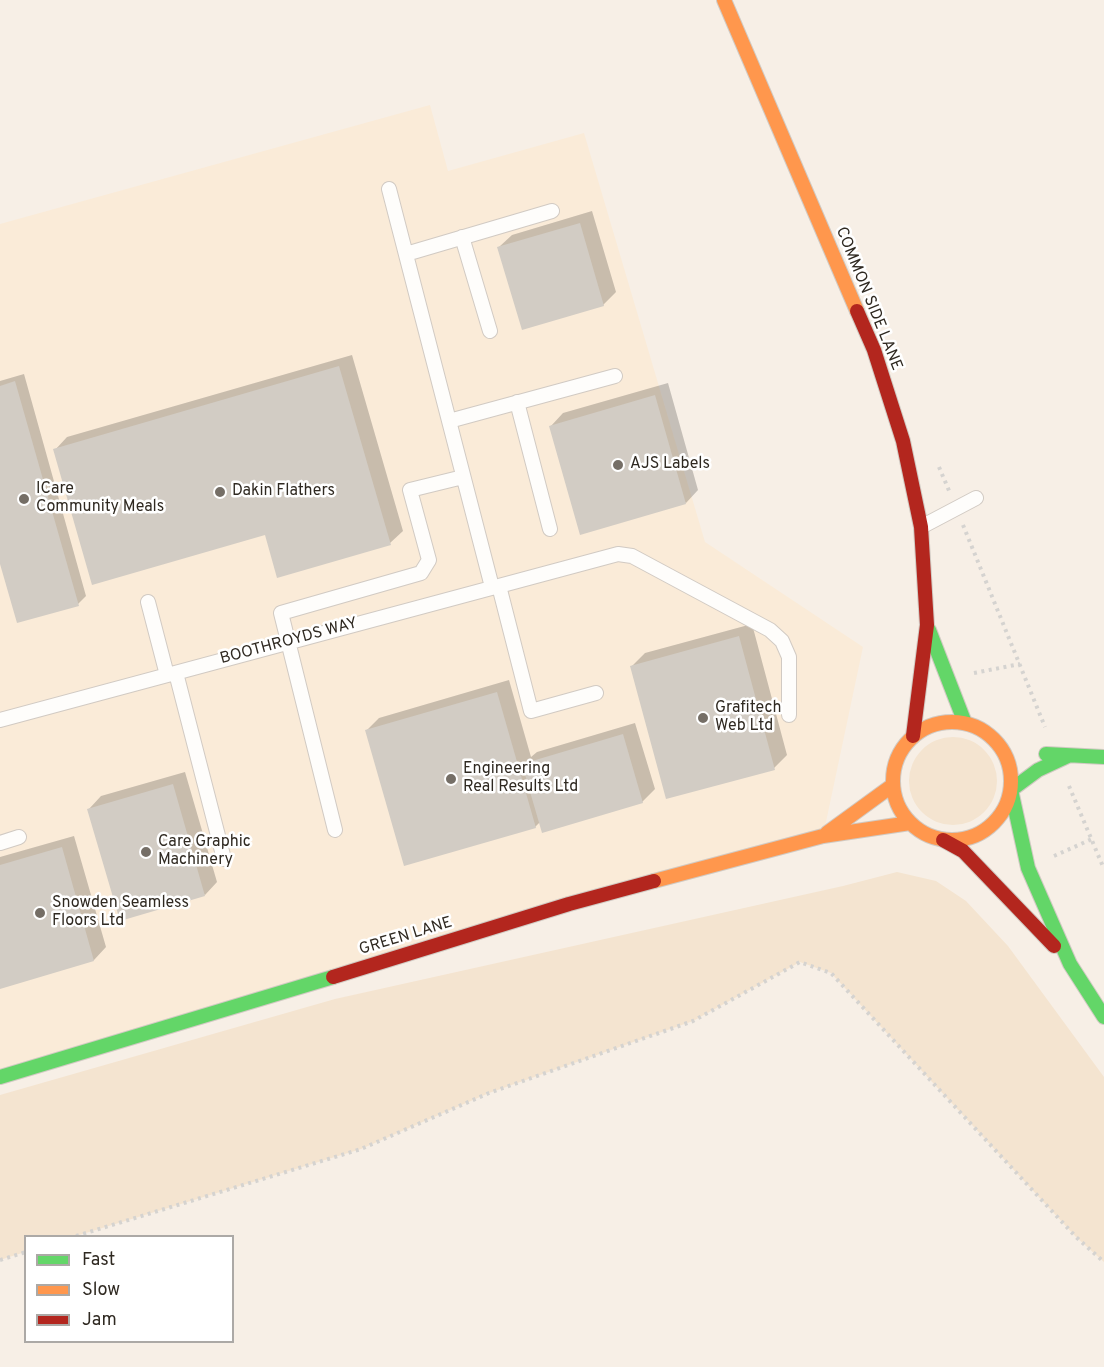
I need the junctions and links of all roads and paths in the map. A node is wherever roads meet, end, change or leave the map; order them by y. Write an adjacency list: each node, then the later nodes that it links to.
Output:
1 (724, 0): 14 (street, COMMON SIDE LANE)
2 (389, 189): 5 (lane)
3 (552, 211): 4 (lane)
4 (462, 237): 5 (lane); 6 (lane)
5 (406, 254): 9 (lane)
6 (490, 331)
7 (615, 376): 8 (lane)
8 (517, 402): 9 (lane); 15 (lane)
9 (449, 421): 11 (lane)
10 (938, 464): 13 (path)
11 (463, 477): 16 (lane); 19 (lane)
12 (976, 498): 13 (lane)
13 (956, 507): 14 (lane); 20 (path)
14 (921, 527): 18 (street, COMMON SIDE LANE)
15 (550, 529)
16 (495, 587): 19 (lane, BOOTHROYDS WAY); 23 (lane); 24 (lane, BOOTHROYDS WAY)
17 (148, 602): 21 (lane)
18 (927, 625): 22 (street, COMMON SIDE LANE); 27 (street, COMMON SIDE LANE)
19 (287, 643): 21 (lane, BOOTHROYDS WAY); 36 (lane)
20 (1020, 664): 22 (path); 31 (path)
21 (172, 674): 25 (lane, BOOTHROYDS WAY); 42 (lane)
22 (948, 678): 26 (street, COMMON SIDE LANE)
23 (596, 693)
24 (789, 715)
25 (0, 720)
26 (965, 723): 27 (street); 28 (street)
27 (914, 736): 33 (street)
28 (992, 736): 29 (street); 34 (street)
29 (1011, 744)
30 (1031, 751): 31 (street)
31 (1061, 757): 32 (street); 34 (street); 39 (path)
32 (1104, 757)
33 (893, 785): 35 (street); 37 (street, GREEN LANE)
34 (1011, 790): 40 (street); 43 (street)
35 (910, 823): 37 (street, GREEN LANE); 40 (street)
36 (335, 830)
37 (823, 836): 47 (street, GREEN LANE)
38 (19, 837): 41 (lane)
39 (1092, 839): 43 (path); 44 (path)
40 (943, 840): 45 (street)
41 (0, 843)
42 (224, 859)
43 (1028, 868): 45 (street)
44 (1104, 869)
45 (1070, 964): 46 (street)
46 (1104, 1017)
47 (0, 1077)
48 (79, 1235): 51 (path)
49 (24, 1253): 50 (path)
50 (0, 1260)
51 (1104, 1262)

